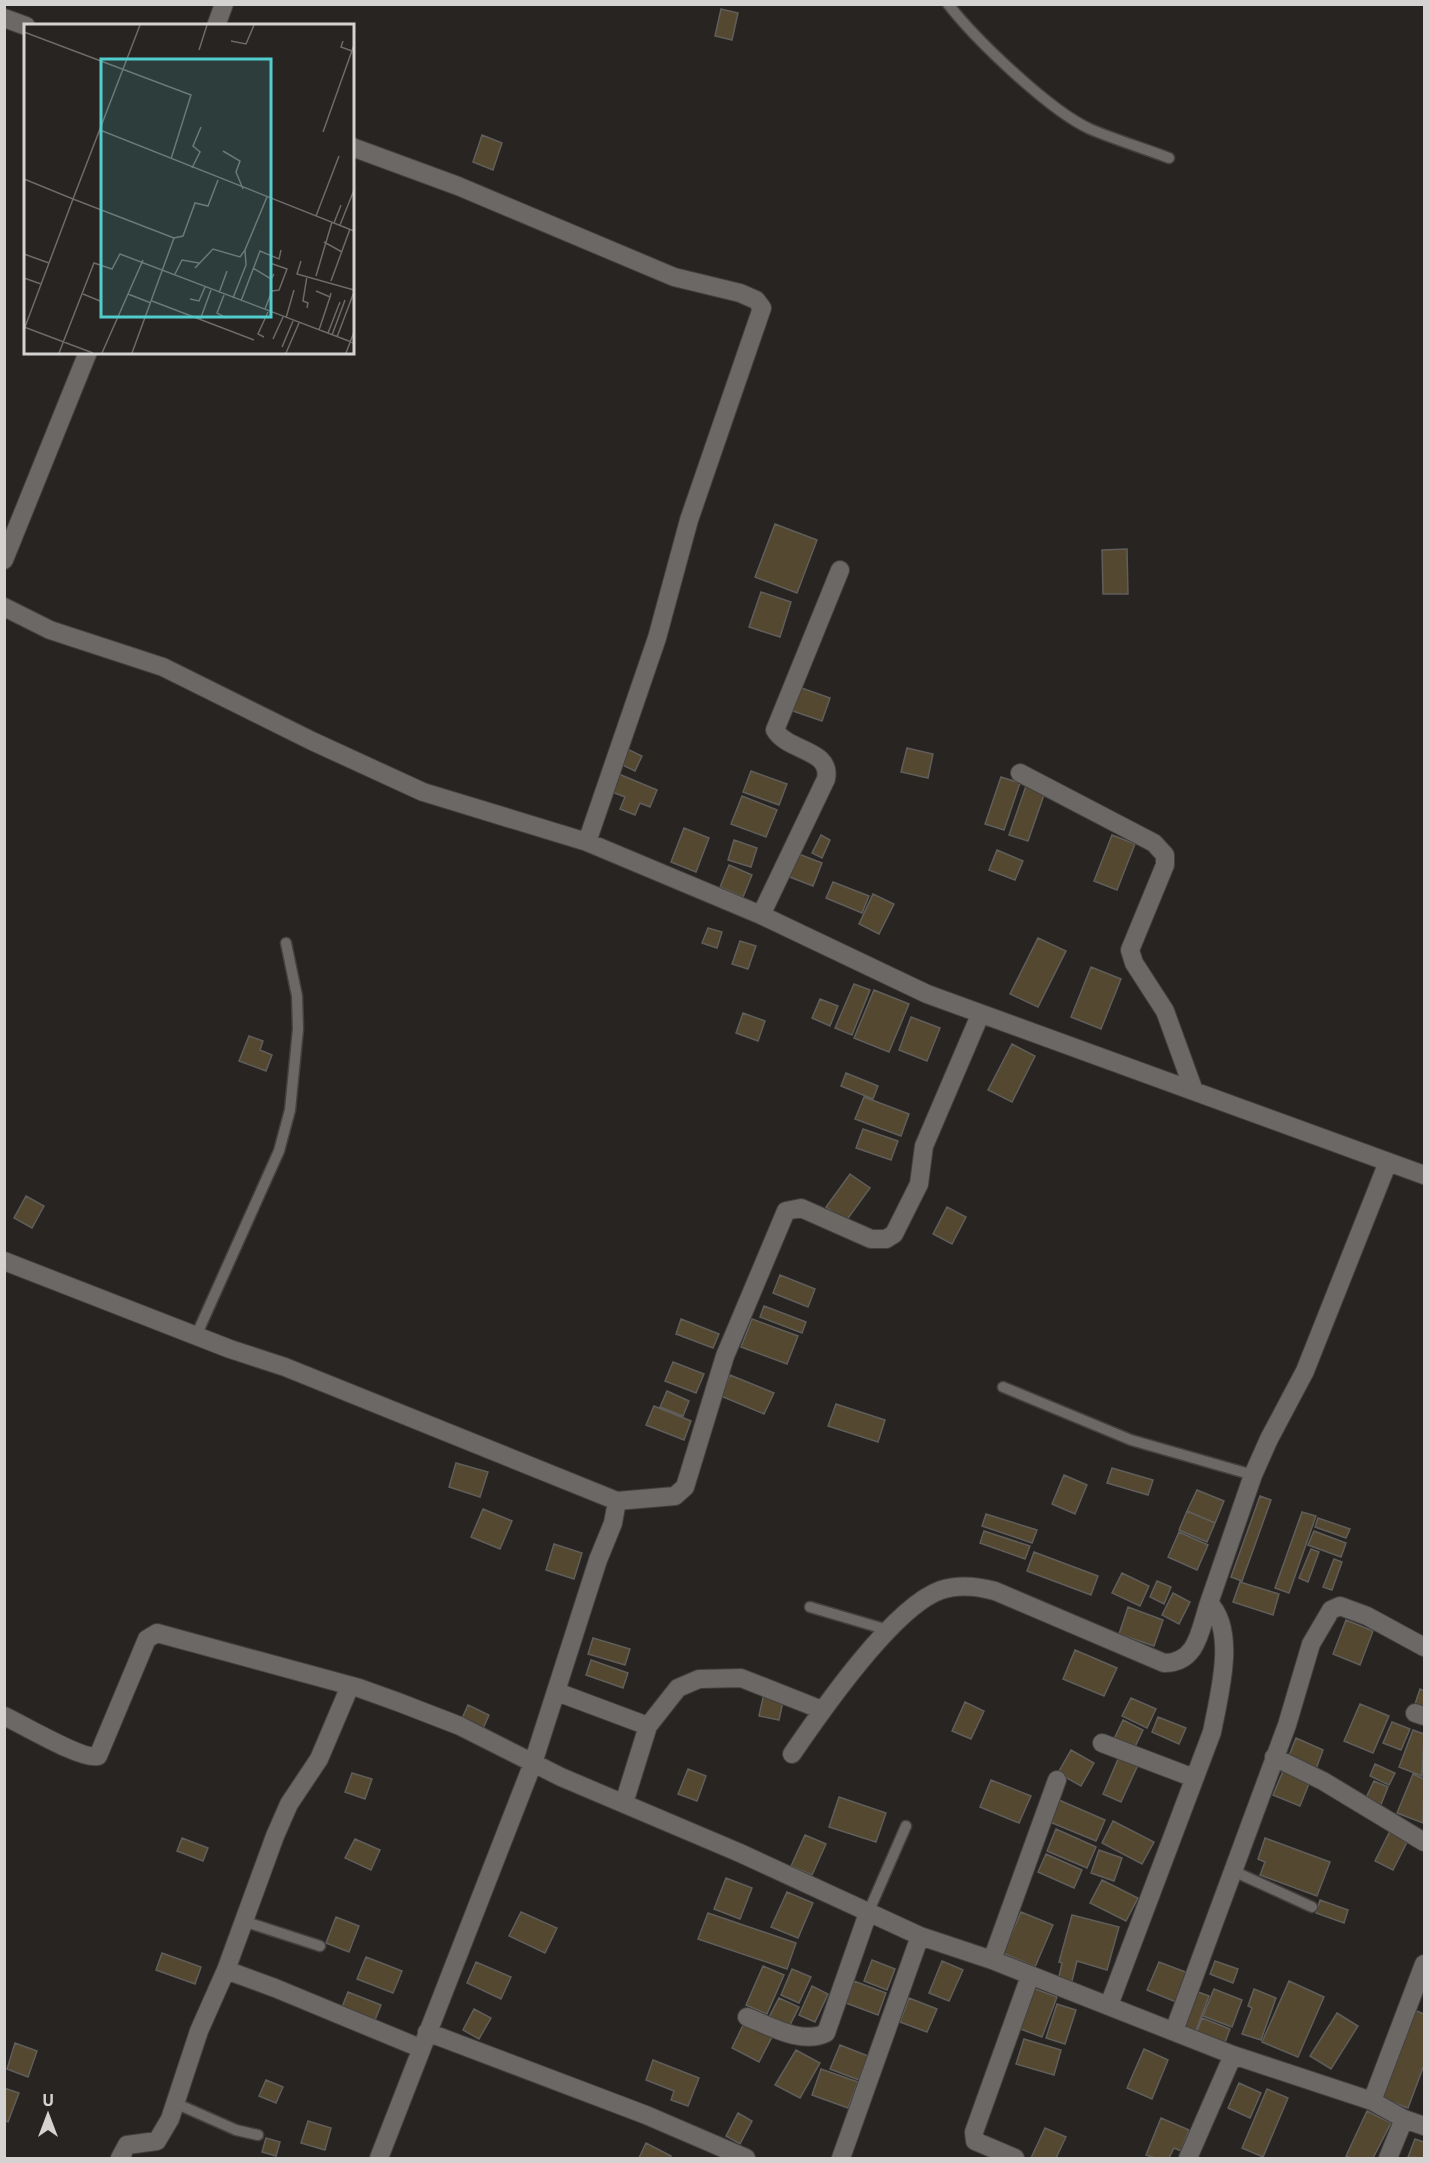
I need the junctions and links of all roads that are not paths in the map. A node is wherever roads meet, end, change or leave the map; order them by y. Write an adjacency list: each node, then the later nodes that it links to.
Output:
1 (224, 4): 4 (street)
2 (948, 4): 7 (lane)
3 (4, 18): 5 (street)
4 (217, 24)
5 (24, 25)
6 (354, 148): 13 (street)
7 (1169, 158)
8 (87, 354): 9 (street)
9 (4, 560)
10 (840, 570): 14 (street)
11 (4, 607): 13 (street)
12 (1020, 773): 17 (street)
13 (587, 843): 14 (street)
14 (761, 915): 16 (street)
15 (286, 943): 21 (lane)
16 (981, 1015): 17 (street); 24 (street)
17 (1194, 1091): 18 (street)
18 (1388, 1162): 19 (street); 23 (street)
19 (1425, 1175)
20 (4, 1261): 21 (street)
21 (196, 1336): 24 (street)
22 (1003, 1387): 23 (lane)
23 (1253, 1475): 25 (street)
24 (616, 1501): 30 (street)
25 (1209, 1603): 27 (street); 38 (street)
26 (810, 1607): 27 (lane)
27 (888, 1630): 31 (street)
28 (1425, 1647): 36 (street)
29 (350, 1686): 32 (street); 37 (street); 46 (street)
30 (557, 1692): 33 (street); 37 (street)
31 (822, 1710): 33 (street); 35 (street)
32 (4, 1716)
33 (648, 1726): 40 (street)
34 (1102, 1743): 38 (street)
35 (792, 1754)
36 (1274, 1757): 42 (street); 43 (street)
37 (533, 1763): 40 (street); 56 (street)
38 (1194, 1778): 53 (street)
39 (1057, 1780): 49 (street)
40 (624, 1803): 45 (street)
41 (906, 1826): 45 (lane)
42 (1425, 1842)
43 (1231, 1870): 44 (lane); 55 (street)
44 (1312, 1907)
45 (868, 1913): 47 (street); 54 (street)
46 (243, 1922): 48 (lane); 51 (street)
47 (920, 1936): 49 (street); 66 (street)
48 (320, 1946)
49 (992, 1960): 52 (street)
50 (1425, 1964): 58 (street)
51 (226, 1970): 56 (street); 59 (street)
52 (1030, 1976): 53 (street); 67 (street)
53 (1109, 2005): 55 (street)
54 (747, 2017)
55 (1174, 2031): 57 (street)
56 (424, 2040): 64 (street); 65 (street)
57 (1233, 2055): 58 (street); 68 (street)
58 (1372, 2101): 60 (street)
59 (175, 2103): 62 (lane); 63 (street)
60 (1404, 2119): 61 (street); 69 (street)
61 (1425, 2126)
62 (258, 2135)
63 (120, 2158)
64 (379, 2158)
65 (746, 2158)
66 (841, 2158)
67 (1015, 2158)
68 (1188, 2158)
69 (1388, 2158)

